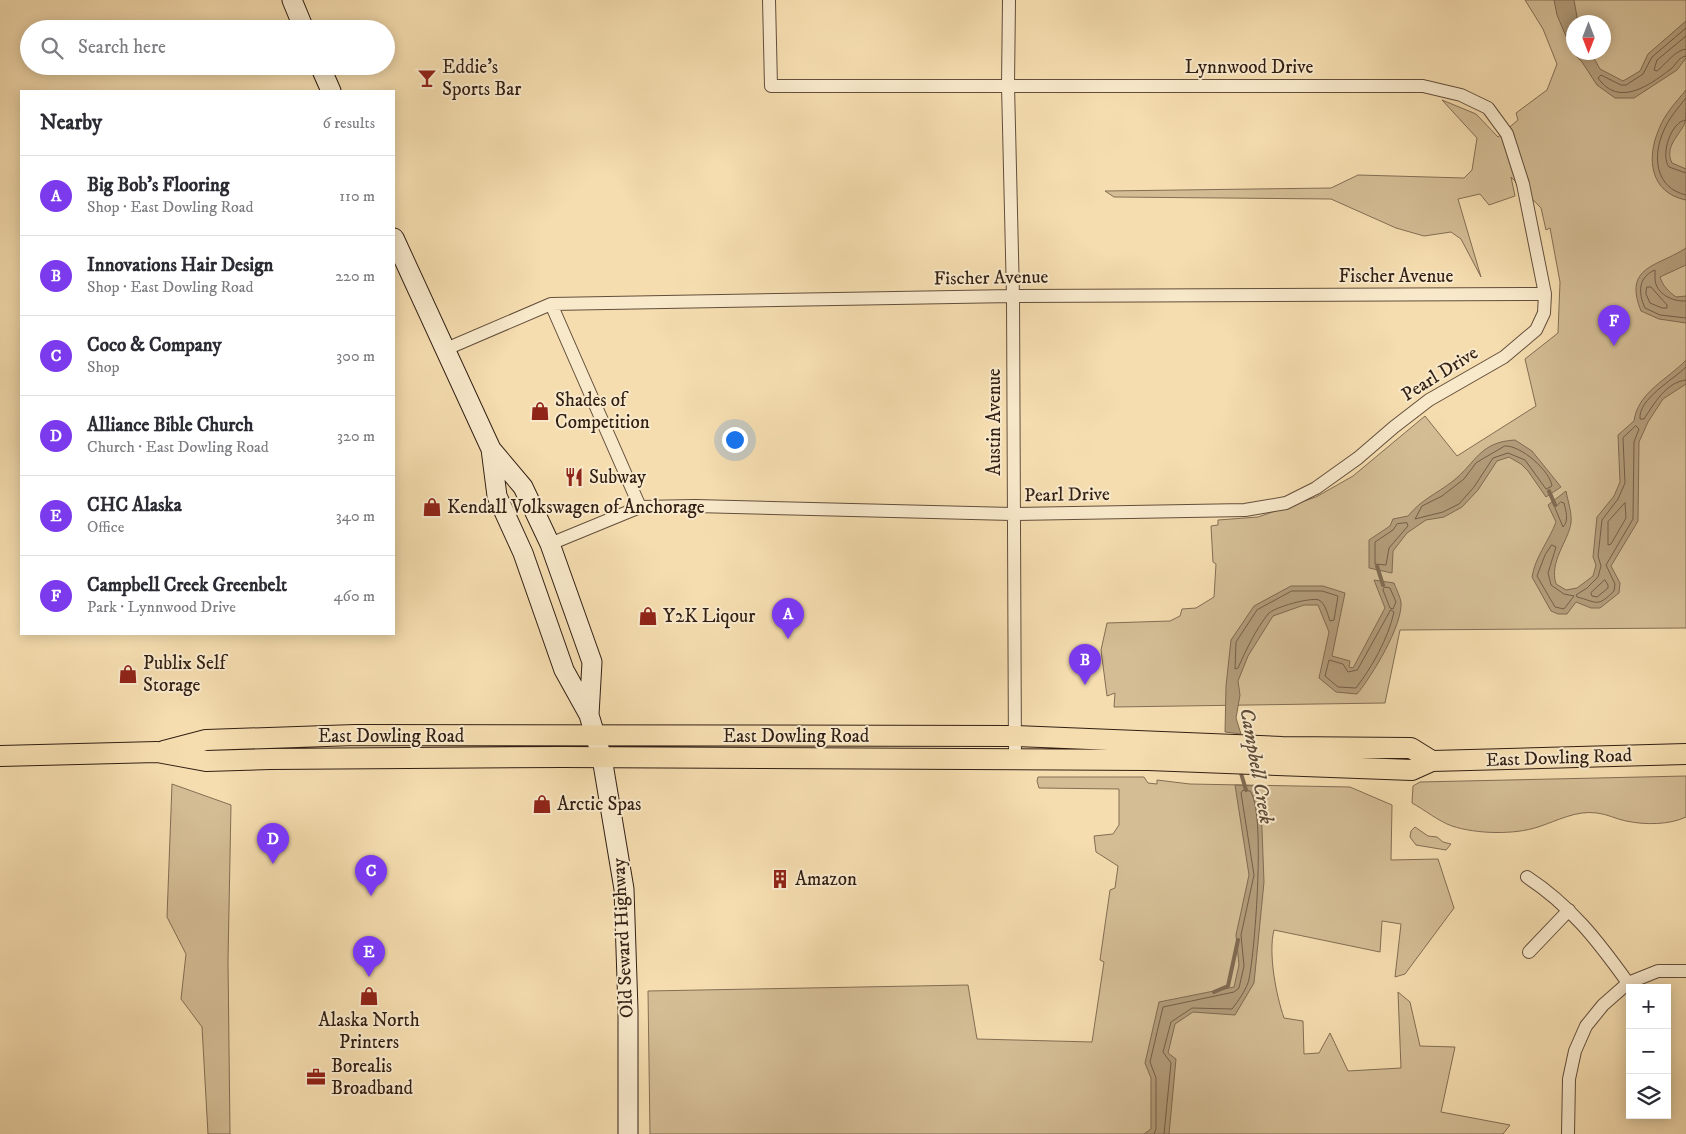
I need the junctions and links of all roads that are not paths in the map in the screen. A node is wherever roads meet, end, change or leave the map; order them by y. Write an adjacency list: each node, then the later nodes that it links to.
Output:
1 (292, 0): 4 (main road)
2 (769, 0): 6 (street, Lynnwood Drive)
3 (1009, 0): 6 (street, Austin Avenue)
4 (300, 20)
5 (324, 75): 7 (main road)
6 (1008, 85): 9 (street, Lynnwood Drive); 10 (street, Austin Avenue)
7 (331, 90)
8 (395, 240): 13 (main road, Old Seward Highway)
9 (1545, 294): 10 (street, Fischer Avenue); 12 (street, Lynnwood Drive)
10 (1013, 296): 11 (street, Fischer Avenue); 16 (street, Austin Avenue)
11 (551, 304): 13 (street, Fischer Avenue); 15 (street)
12 (1536, 330): 16 (street, Pearl Drive)
13 (446, 349): 14 (main road, Old Seward Highway)
14 (491, 449): 17 (main road, Old Seward Highway); 18 (main road, Old Seward Highway)
15 (640, 507): 16 (street, Pearl Drive); 17 (street, Pearl Drive)
16 (1012, 514): 20 (street, Austin Avenue)
17 (550, 544): 18 (main road, Old Seward Highway)
18 (589, 716): 19 (main road, Old Seward Highway)
19 (596, 735): 20 (main road, East Dowling Road); 21 (main road, East Dowling Road); 25 (main road, Old Seward Highway)
20 (1015, 736): 22 (main road, East Dowling Road); 26 (street, Austin Avenue)
21 (158, 752): 24 (main road, East Dowling Road); 25 (main road, East Dowling Road)
22 (1187, 752): 23 (main road, East Dowling Road); 26 (main road, East Dowling Road)
23 (1686, 754)
24 (0, 756)
25 (602, 758): 26 (main road, East Dowling Road); 32 (main road, Old Seward Highway)
26 (1015, 759)
27 (1527, 877): 28 (street)
28 (1569, 910): 29 (street); 31 (street)
29 (1529, 952)
30 (1686, 972): 31 (street)
31 (1628, 983): 33 (street)
32 (628, 1134)
33 (1568, 1134)

